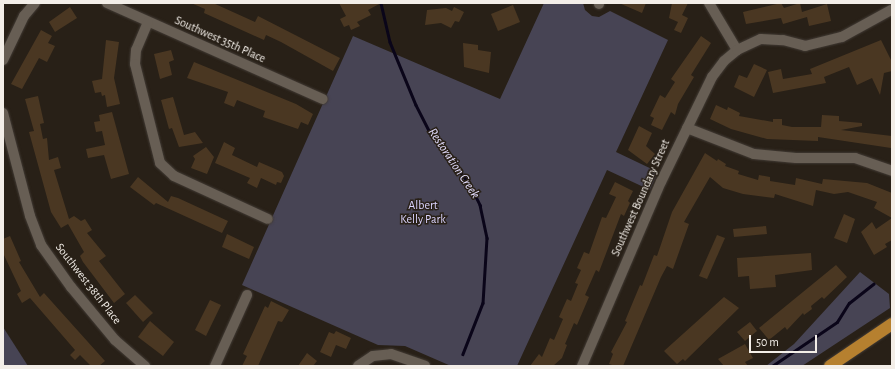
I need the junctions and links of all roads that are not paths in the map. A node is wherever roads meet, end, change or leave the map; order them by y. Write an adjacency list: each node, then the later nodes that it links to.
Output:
1 (35, 3): 7 (street)
2 (107, 3): 5 (street, Southwest 35th Place)
3 (710, 3): 6 (street)
4 (890, 9): 6 (street, Southwest Boundary Street)
5 (148, 22): 8 (street, Southwest 35th Place); 12 (street)
6 (737, 50): 10 (street, Southwest Boundary Street)
7 (3, 60)
8 (323, 99)
9 (3, 113): 15 (street, Southwest 38th Place)
10 (687, 128): 11 (street); 19 (street, Southwest Boundary Street)
11 (892, 171)
12 (268, 219)
13 (247, 295): 16 (street)
14 (892, 324): 20 (main road)
15 (145, 366)
16 (215, 366)
17 (358, 366): 18 (street)
18 (425, 366)
19 (582, 366)
20 (830, 366)

